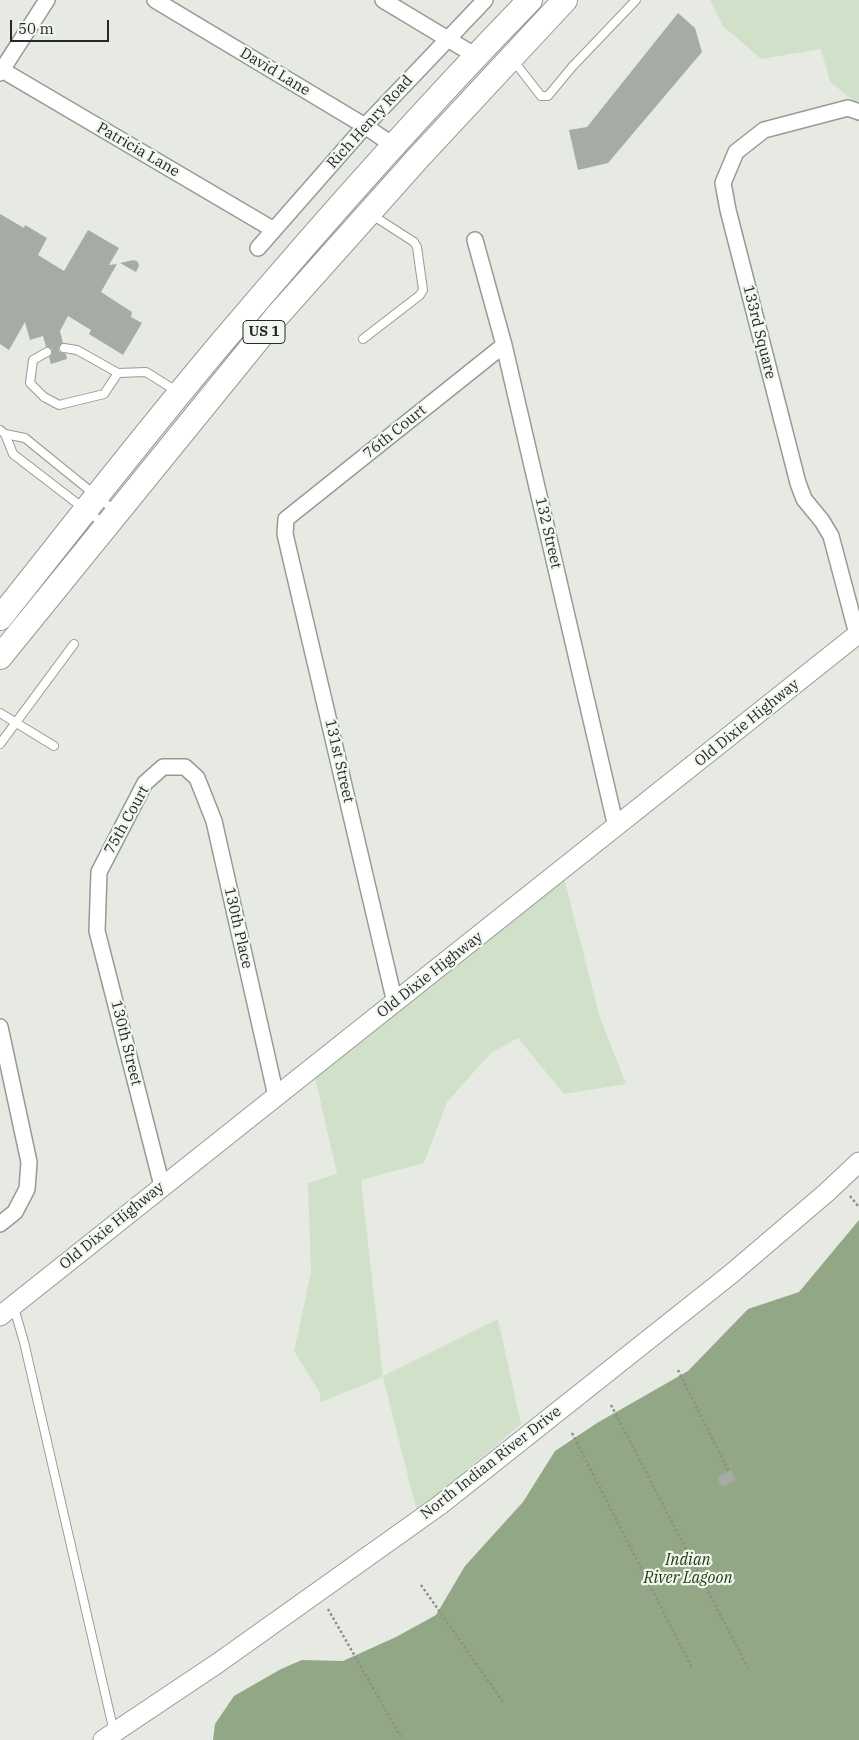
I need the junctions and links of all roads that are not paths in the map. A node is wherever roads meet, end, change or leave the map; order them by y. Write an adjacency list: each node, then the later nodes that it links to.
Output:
1 (47, 0): 11 (street)
2 (155, 0): 13 (street, David Lane)
3 (383, 0): 8 (street)
4 (485, 0): 8 (street, Rich Henry Road)
5 (530, 0): 9 (main road, US 1)
6 (565, 0): 10 (main road, US 1)
7 (636, 0): 10 (lane)
8 (448, 38): 9 (street); 13 (street, Rich Henry Road)
9 (476, 56): 14 (main road, US 1)
10 (511, 57): 15 (main road, US 1)
11 (1, 71): 16 (street, Patricia Lane)
12 (859, 112): 30 (street, 133rd Square)
13 (365, 126): 14 (street, David Lane); 16 (street, Rich Henry Road)
14 (394, 146): 24 (main road, US 1)
15 (368, 212): 19 (lane); 27 (main road, US 1)
16 (274, 230): 18 (street, Rich Henry Road)
17 (475, 240): 20 (street, 132 Street)
18 (258, 248)
19 (363, 340)
20 (504, 345): 28 (street, 76th Court); 38 (street, 132 Street)
21 (64, 348): 23 (lane)
22 (47, 352): 23 (lane)
23 (118, 373): 24 (lane)
24 (180, 394): 26 (main road, US 1)
25 (3, 432): 26 (lane); 26 (lane)
26 (91, 503): 27 (lane); 27 (lane); 29 (main road, US 1)
27 (111, 519): 32 (main road, US 1)
28 (286, 519): 40 (street, 131st Street)
29 (0, 618)
30 (858, 634): 38 (street, Old Dixie Highway)
31 (74, 644): 34 (lane)
32 (0, 657)
33 (0, 713): 34 (lane)
34 (16, 722): 35 (lane); 36 (lane)
35 (0, 744)
36 (54, 746)
37 (185, 767): 39 (street, 75th Court); 43 (street, 130th Place)
38 (616, 827): 40 (street, Old Dixie Highway)
39 (97, 900): 45 (street, 130th Street)
40 (395, 1003): 43 (street, Old Dixie Highway)
41 (0, 1027): 42 (street)
42 (5, 1063): 46 (street)
43 (276, 1096): 45 (street, Old Dixie Highway)
44 (859, 1162): 48 (street, North Indian River Drive)
45 (162, 1186): 47 (street, Old Dixie Highway)
46 (0, 1224)
47 (6, 1311): 48 (lane)
48 (109, 1736)

